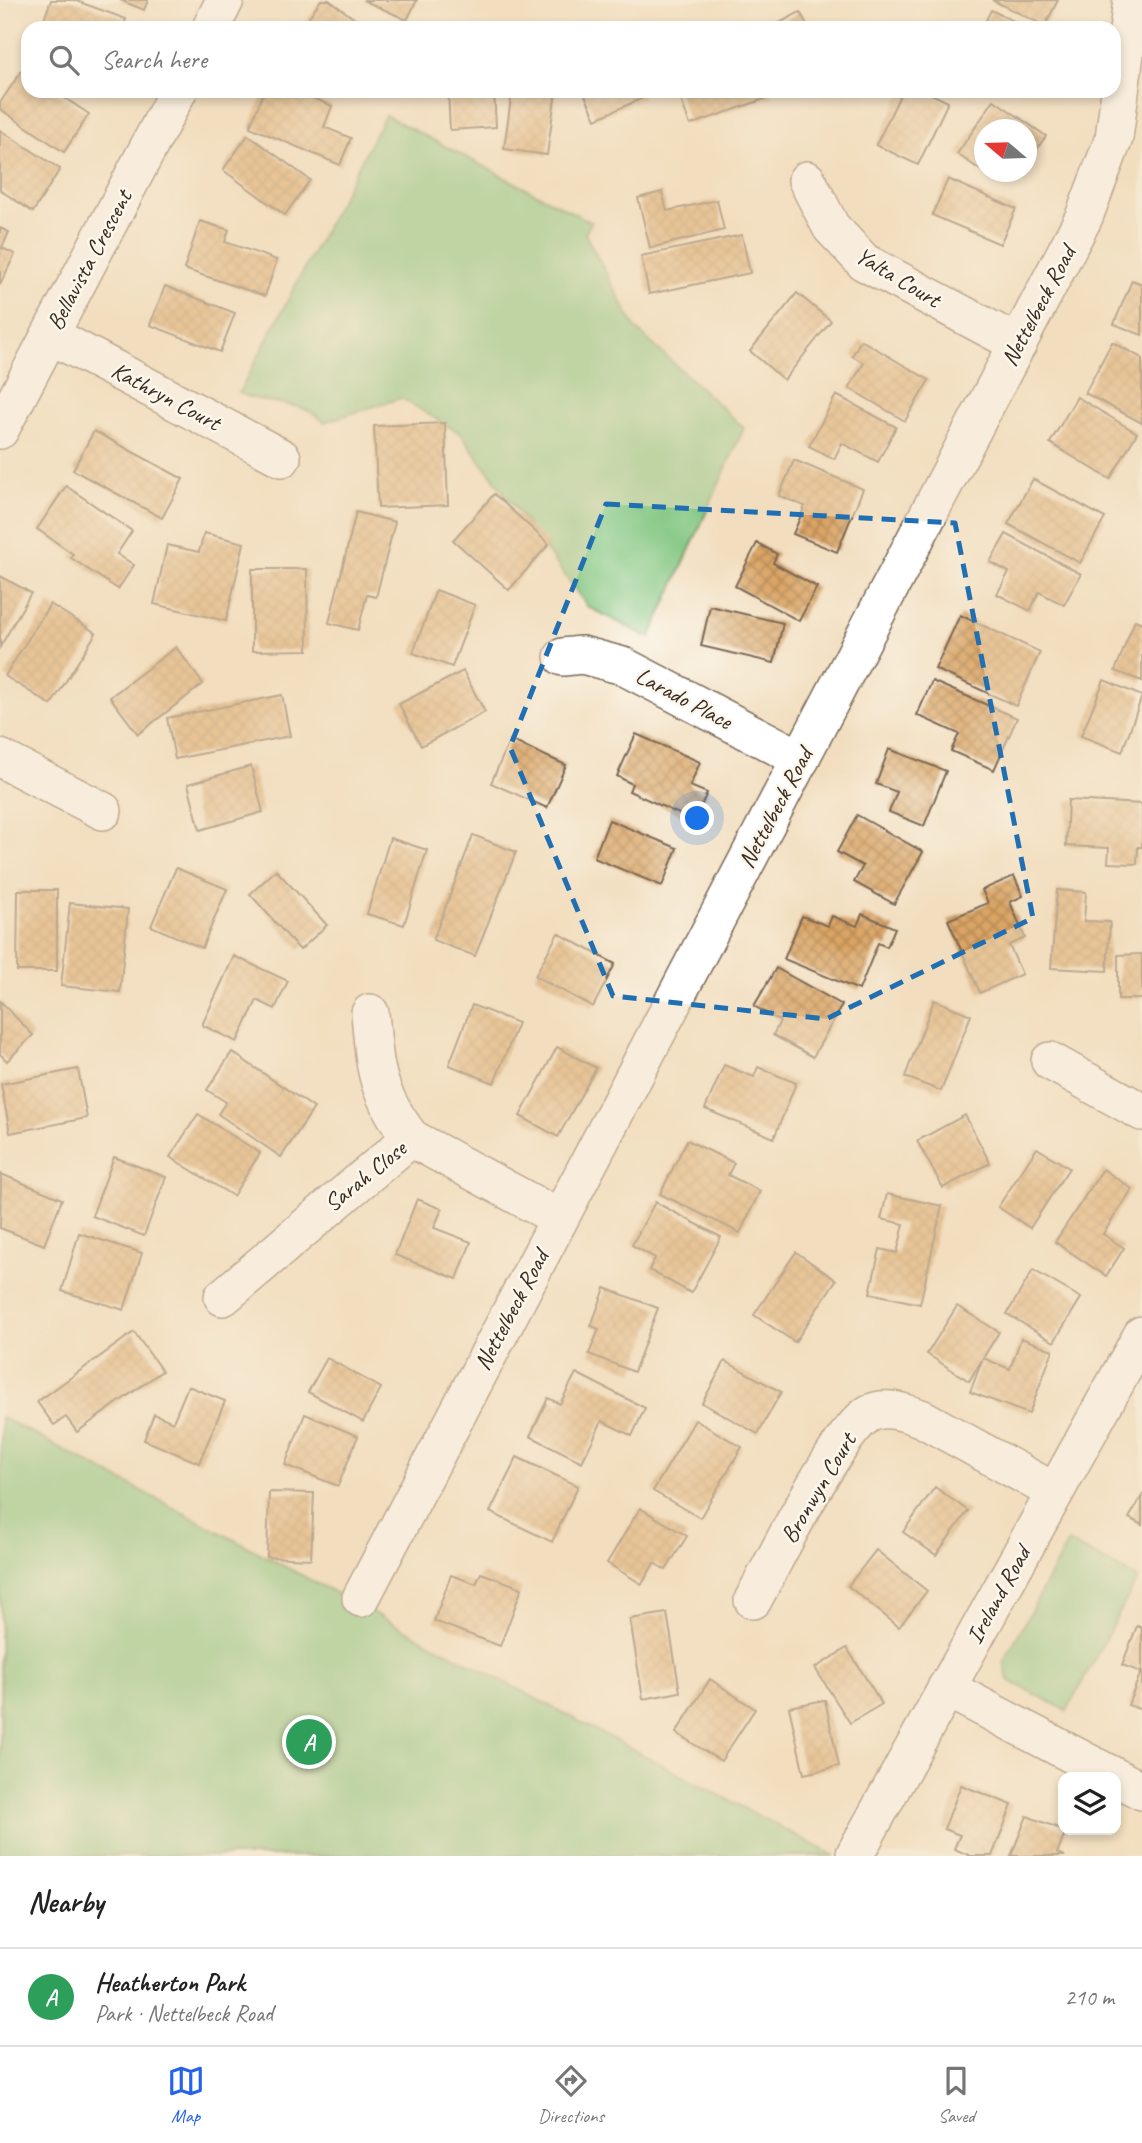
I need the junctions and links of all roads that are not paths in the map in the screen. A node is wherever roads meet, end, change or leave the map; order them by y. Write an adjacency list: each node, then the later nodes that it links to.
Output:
1 (226, 0): 3 (street)
2 (1132, 0): 7 (street, Nettelbeck Road)
3 (215, 21)
4 (174, 98): 6 (street, Bellavista Crescent)
5 (807, 180): 7 (street, Yalta Court)
6 (50, 335): 8 (street, Bellavista Crescent); 9 (street, Kathryn Court)
7 (1018, 344): 12 (street, Nettelbeck Road)
8 (0, 430)
9 (282, 458)
10 (563, 657): 12 (street, Larado Place)
11 (0, 758): 13 (street)
12 (801, 759): 18 (street, Nettelbeck Road)
13 (103, 811)
14 (370, 1013): 17 (street)
15 (1049, 1061): 16 (street)
16 (1142, 1112)
17 (411, 1138): 18 (street, Sarah Close); 19 (street, Sarah Close)
18 (559, 1218): 22 (street, Nettelbeck Road)
19 (223, 1297)
20 (1142, 1337): 21 (street, Ireland Road)
21 (1055, 1492): 23 (street, Bronwyn Court); 24 (street, Ireland Road)
22 (362, 1598)
23 (752, 1600)
24 (946, 1688): 25 (street); 26 (street, Ireland Road)
25 (1142, 1791)
26 (855, 1854)

